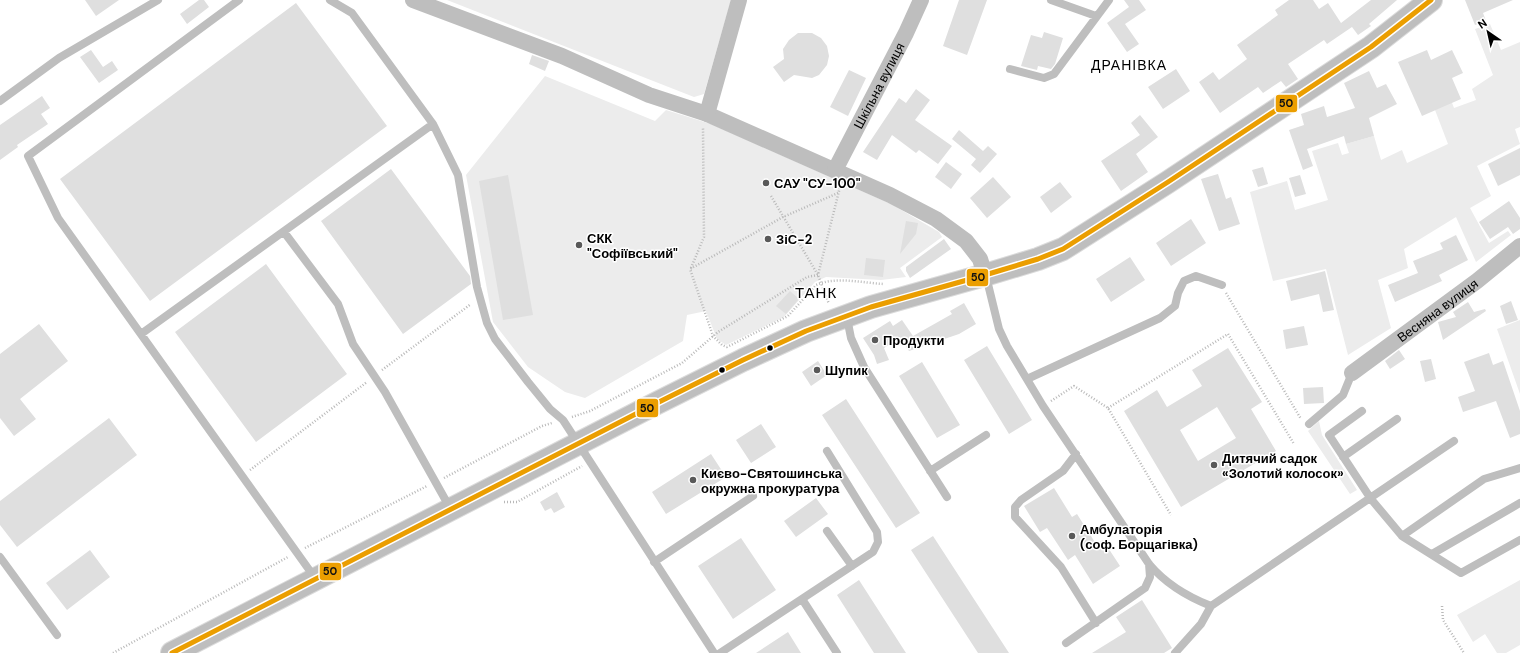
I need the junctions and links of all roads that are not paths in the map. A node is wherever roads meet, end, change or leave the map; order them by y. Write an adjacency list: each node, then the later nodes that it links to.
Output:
1 (158, 0): 12 (lane)
2 (239, 0): 21 (lane)
3 (330, 0): 14 (lane)
4 (412, 0): 13 (street)
5 (739, 0): 13 (street)
6 (921, 0): 15 (street, Шкільна вулиця)
7 (1051, 0): 10 (lane)
8 (1109, 0): 10 (lane)
9 (1431, 0): 18 (main road)
10 (1096, 16): 11 (lane)
11 (1010, 69)
12 (0, 102)
13 (707, 114): 15 (street)
14 (433, 124): 16 (lane); 29 (lane)
15 (839, 172): 18 (street)
16 (284, 232): 21 (lane); 39 (lane)
17 (1520, 246): 22 (street, Весняна вулиця)
18 (986, 275): 20 (main road); 23 (lane)
19 (1222, 285): 23 (lane)
20 (840, 317): 29 (main road); 34 (lane)
21 (142, 334): 48 (lane)
22 (1352, 373): 26 (lane)
23 (1027, 379): 31 (lane)
24 (1362, 411): 32 (lane)
25 (1397, 419): 32 (lane)
26 (1309, 424)
27 (986, 435): 34 (lane)
28 (1454, 441): 37 (lane)
29 (579, 444): 39 (main road); 45 (lane)
30 (826, 451): 47 (lane)
31 (1076, 454): 46 (lane); 51 (lane)
32 (1343, 457): 37 (lane)
33 (1520, 468): 41 (lane)
34 (930, 471): 36 (lane)
35 (753, 496): 45 (lane)
36 (947, 497)
37 (1371, 499): 41 (lane); 50 (lane)
38 (1520, 503): 43 (lane)
39 (451, 509): 48 (main road)
40 (827, 531): 47 (lane)
41 (1402, 536): 43 (lane)
42 (1520, 540): 43 (lane)
43 (1432, 554)
44 (0, 557): 52 (lane)
45 (654, 562): 55 (lane)
46 (1149, 564): 50 (lane); 51 (lane)
47 (852, 566): 49 (lane)
48 (315, 578): 54 (main road)
49 (802, 599): 56 (lane); 57 (lane)
50 (1211, 606): 58 (lane)
51 (1096, 623): 53 (lane)
52 (57, 635)
53 (1066, 643)
54 (172, 653)
55 (714, 653)
56 (720, 653)
57 (837, 653)
58 (1175, 653)

